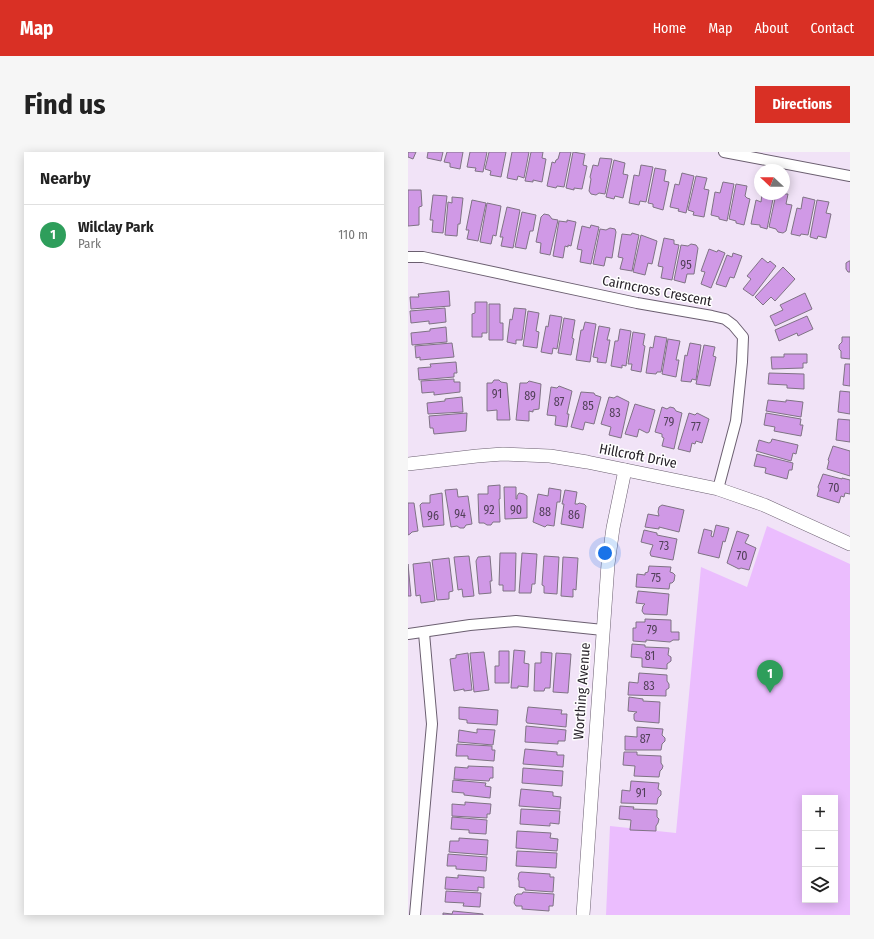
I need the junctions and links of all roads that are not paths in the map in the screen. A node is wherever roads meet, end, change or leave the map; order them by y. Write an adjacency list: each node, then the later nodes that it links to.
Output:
1 (724, 152): 2 (street)
2 (850, 176)
3 (408, 257): 6 (street, Cairncross Crescent)
4 (408, 462): 5 (street, Hillcroft Drive)
5 (625, 470): 6 (street, Hillcroft Drive); 8 (street, Worthing Avenue)
6 (718, 489): 7 (street, Hillcroft Drive)
7 (850, 544)
8 (603, 630): 9 (street); 12 (street, Worthing Avenue)
9 (424, 633): 10 (street); 11 (street)
10 (408, 634)
11 (415, 915)
12 (583, 915)

